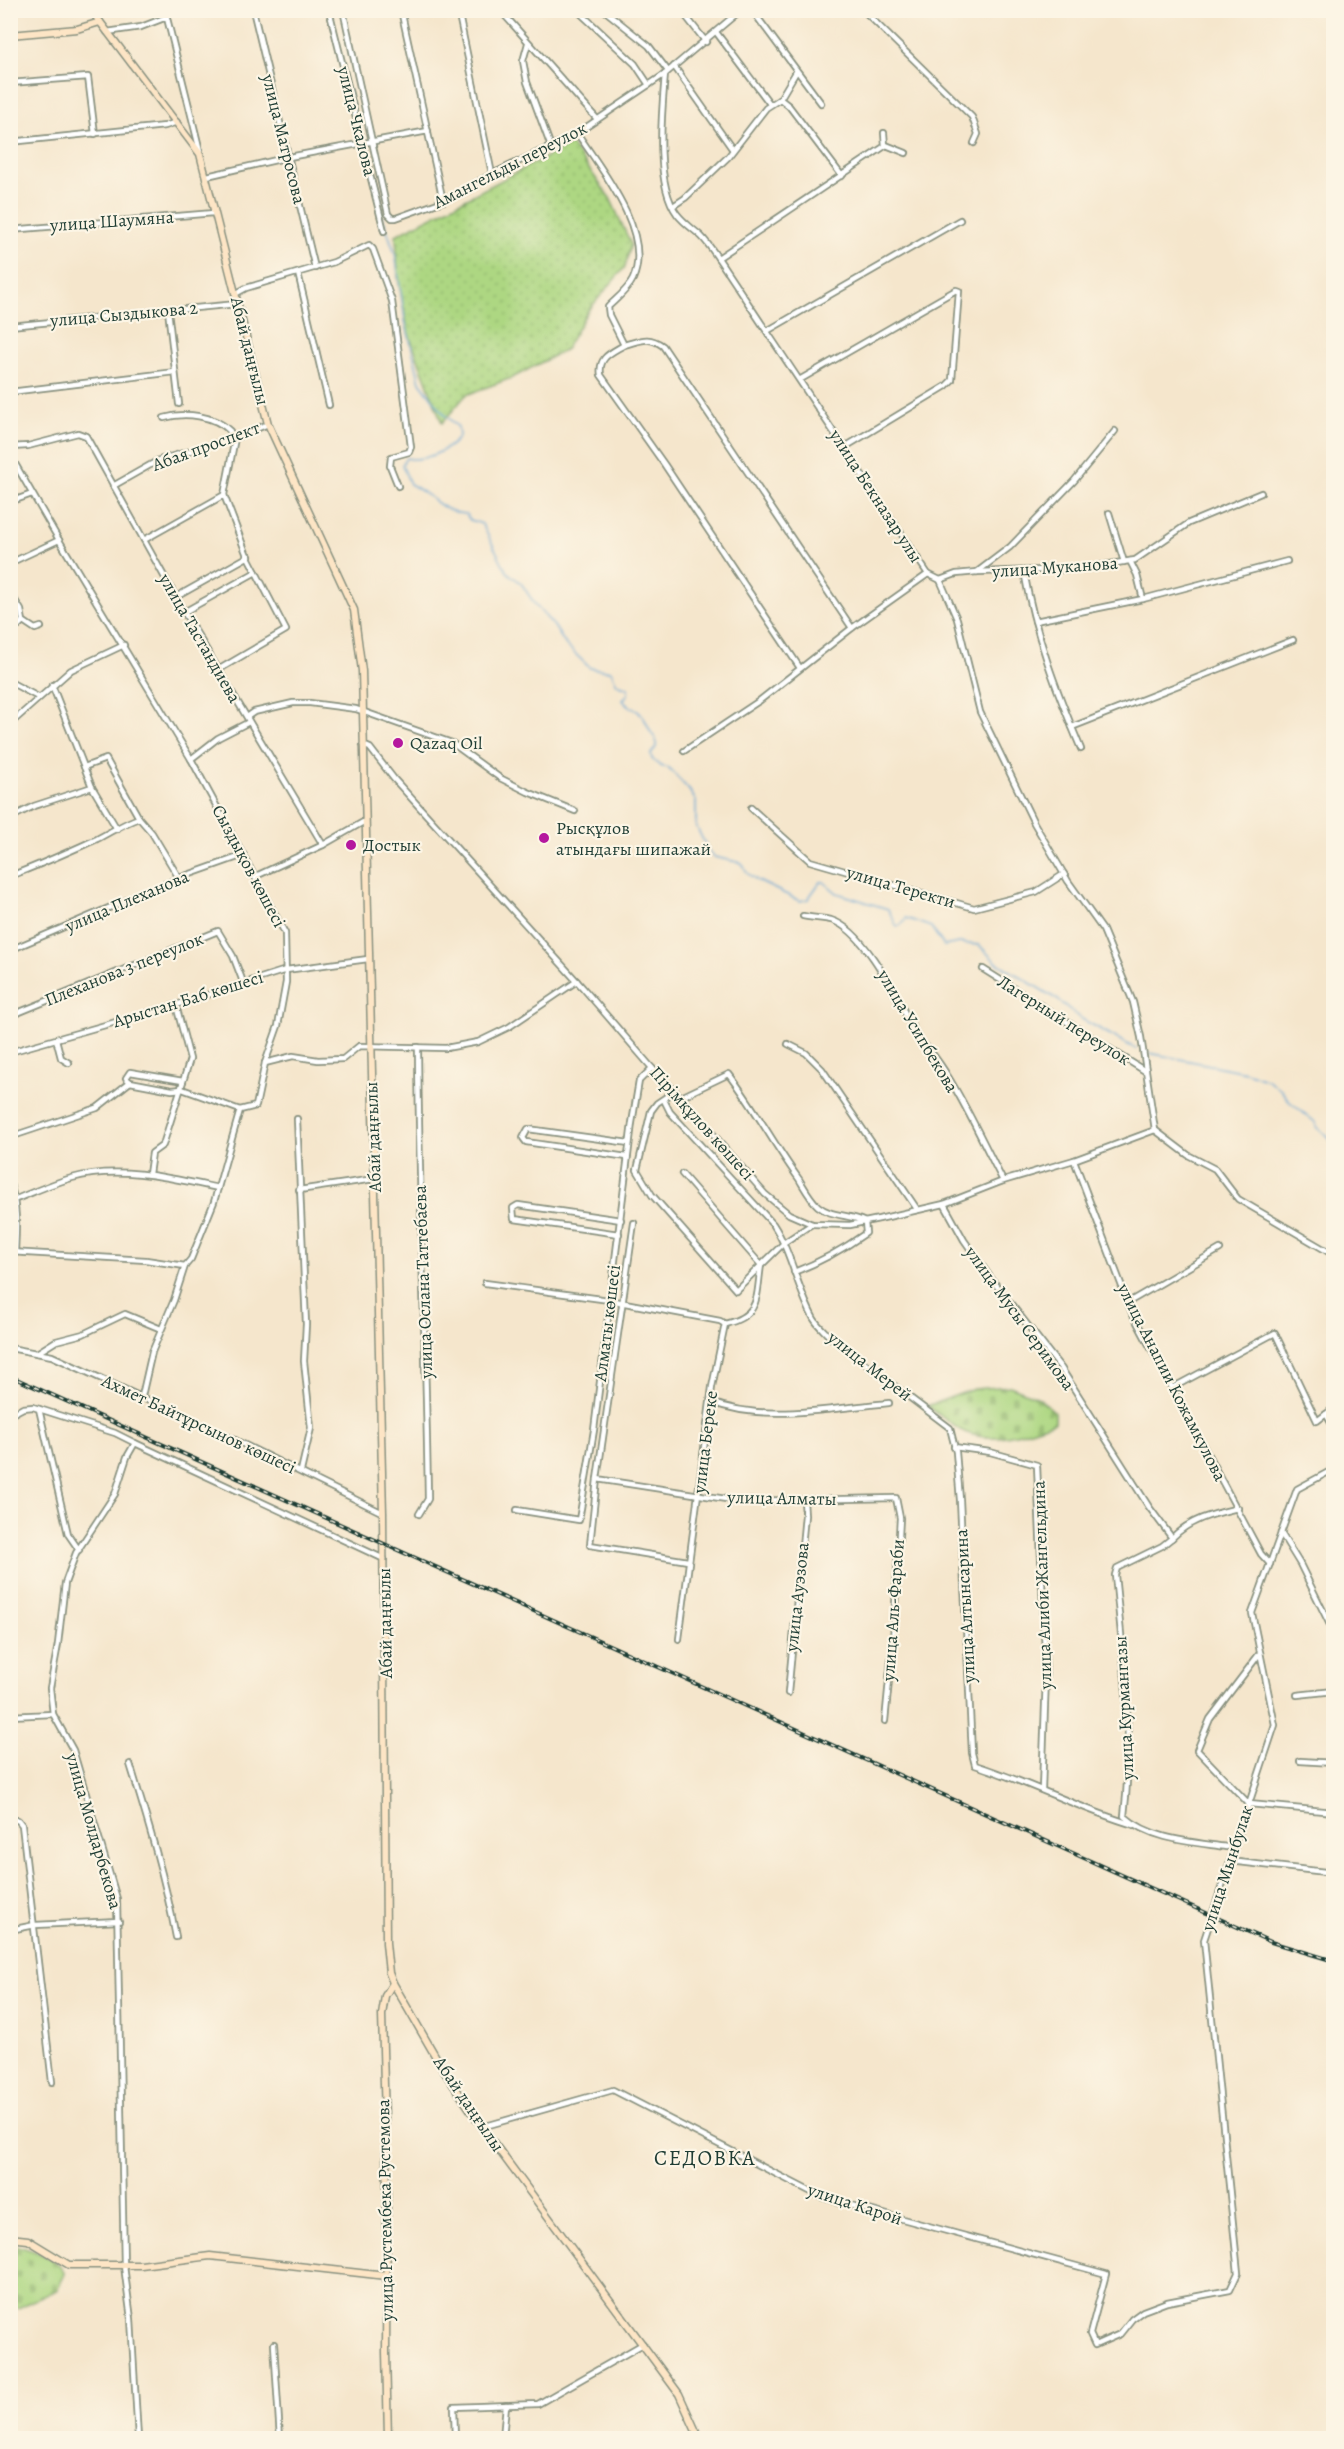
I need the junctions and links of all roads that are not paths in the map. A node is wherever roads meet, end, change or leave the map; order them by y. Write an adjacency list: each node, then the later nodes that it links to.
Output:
1 (91, 10): 16 (street, Абай даңғылы)
2 (165, 10): 15 (street)
3 (253, 10): 45 (street, улица Матросова)
4 (329, 10): 38 (street, улица Чкалова)
5 (343, 10): 36 (street, улица Чкалова)
6 (401, 10): 32 (street)
7 (458, 10): 46 (street)
8 (500, 10): 21 (street)
9 (577, 10): 26 (street)
10 (604, 10): 24 (street)
11 (681, 10): 20 (street)
12 (741, 10): 18 (street, Амангельды переулок)
13 (752, 10): 23 (street)
14 (863, 10): 39 (street)
15 (167, 17): 17 (street); 44 (street)
16 (100, 22): 17 (street, Абай даңғылы); 19 (street)
17 (107, 32): 31 (street, Абай даңғылы)
18 (717, 33): 20 (street, Амангельды переулок); 29 (street)
19 (10, 35)
20 (706, 42): 22 (street, Амангельды переулок)
21 (528, 43): 30 (street); 41 (street)
22 (674, 66): 24 (street, Амангельды переулок); 42 (street)
23 (796, 72): 27 (street); 28 (street)
24 (667, 73): 26 (street, Амангельды переулок); 50 (street, улица Бекназар улы)
25 (10, 83): 35 (street)
26 (649, 85): 30 (street, Амангельды переулок)
27 (780, 99): 29 (street); 48 (street)
28 (821, 103)
29 (770, 104): 42 (street)
30 (597, 119): 33 (street, Амангельды переулок)
31 (177, 122): 35 (street); 44 (street, Абай даңғылы)
32 (428, 131): 36 (street); 49 (street)
33 (578, 133): 41 (street, Амангельды переулок); 64 (street)
34 (884, 133): 40 (street)
35 (94, 134): 37 (street)
36 (372, 140): 38 (street); 52 (street, улица Чкалова)
37 (10, 142)
38 (363, 142): 45 (street); 55 (street, улица Чкалова)
39 (974, 143)
40 (886, 144): 43 (street); 48 (street)
41 (551, 147): 46 (street, Амангельды переулок)
42 (733, 150): 50 (street)
43 (906, 153)
44 (200, 154): 47 (street, Абай даңғылы)
45 (289, 157): 47 (street); 57 (street, улица Матросова)
46 (492, 174): 49 (street, Амангельды переулок)
47 (207, 176): 51 (street, Абай даңғылы)
48 (842, 176): 56 (street)
49 (443, 201): 52 (street, Амангельды переулок)
50 (673, 206): 56 (street, улица Бекназар улы)
51 (214, 213): 54 (street, улица Шаумяна); 59 (street, Абай даңғылы)
52 (388, 214)
53 (960, 220): 63 (street)
54 (10, 230)
55 (384, 231)
56 (718, 258): 63 (street, улица Бекназар улы)
57 (315, 268): 58 (street); 78 (street)
58 (298, 273): 59 (street); 69 (street)
59 (235, 294): 60 (street, Абай даңғылы)
60 (237, 304): 61 (street, улица Сыздыкова 2); 71 (street, Абай даңғылы)
61 (168, 310): 62 (street, улица Сыздыкова 2); 65 (street)
62 (10, 326)
63 (767, 331): 66 (street, улица Бекназар улы)
64 (624, 345): 102 (street); 106 (street)
65 (175, 372): 67 (street); 68 (street)
66 (801, 380): 75 (street, улица Бекназар улы); 75 (street)
67 (10, 392)
68 (179, 404)
69 (329, 405)
70 (164, 418): 73 (street)
71 (268, 424): 73 (street, Абая проспект); 111 (street, Абай даңғылы)
72 (1115, 431): 92 (street)
73 (233, 439): 77 (street, Абая проспект); 81 (street)
74 (10, 447): 77 (street, улица Тастандиева)
75 (845, 447): 93 (street, улица Бекназар улы)
76 (10, 455): 80 (street, Сыздықов көшесі)
77 (113, 486): 85 (street, улица Тастандиева)
78 (399, 486)
79 (1261, 493): 88 (street, улица Муканова)
80 (32, 494): 82 (street); 84 (street, Сыздықов көшесі)
81 (224, 495): 85 (street); 86 (street)
82 (10, 502)
83 (1109, 513): 88 (street)
84 (59, 540): 89 (street); 105 (street, Сыздықов көшесі)
85 (144, 540): 96 (street, улица Тастандиева)
86 (249, 556): 91 (street); 96 (street)
87 (1287, 561): 97 (street)
88 (1127, 562): 90 (street, улица Муканова); 97 (street)
89 (10, 563)
90 (1024, 571): 92 (street, улица Муканова); 100 (street)
91 (256, 572): 98 (street); 107 (street)
92 (977, 572): 94 (street, улица Муканова)
93 (928, 574): 94 (street, улица Бекназар улы); 102 (street)
94 (940, 580): 129 (street)
95 (10, 592): 99 (street)
96 (176, 597): 98 (street, улица Тастандиева)
97 (1143, 599): 100 (street)
98 (184, 612): 107 (street, улица Тастандиева)
99 (23, 621): 101 (street); 103 (street)
100 (1035, 621): 114 (street)
101 (40, 627)
102 (852, 628): 106 (street)
103 (10, 633)
104 (1293, 640): 114 (street)
105 (124, 645): 109 (street); 118 (street, Сыздықов көшесі)
106 (800, 668): 117 (street)
107 (218, 670): 112 (street, улица Тастандиева)
108 (10, 682): 110 (street)
109 (52, 685): 110 (street); 119 (street)
110 (38, 697): 113 (street)
111 (363, 713): 112 (street); 115 (street, Абай даңғылы); 122 (street)
112 (248, 720): 118 (street); 127 (street, улица Тастандиева)
113 (10, 724)
114 (1072, 727): 116 (street)
115 (363, 745): 125 (street, Абай даңғылы); 138 (street, Пірімқұлов көшесі)
116 (1081, 750)
117 (684, 751)
118 (191, 759): 128 (street, Сыздықов көшесі)
119 (84, 767): 120 (street); 124 (street)
120 (92, 787): 123 (street); 126 (street)
121 (751, 808): 129 (street, улица Теректи)
122 (575, 811)
123 (10, 818)
124 (139, 819): 126 (street); 132 (street)
125 (364, 821): 127 (street); 135 (street, Абай даңғылы)
126 (117, 829): 130 (street)
127 (323, 845): 131 (street)
128 (244, 855): 131 (street, Сыздықов көшесі); 132 (street, улица Плеханова)
129 (1064, 874): 150 (street)
130 (10, 876)
131 (256, 876): 137 (street, Сыздықов көшесі)
132 (179, 878): 134 (street, улица Плеханова)
133 (803, 916): 167 (street, улица Усипбекова)
134 (10, 950)
135 (368, 959): 137 (street, Арыстан Баб көшесі); 144 (street, Абай даңғылы)
136 (983, 969): 150 (street, Лагерный переулок)
137 (286, 970): 139 (street, Арыстан Баб көшесі); 148 (street, Сыздықов көшесі)
138 (577, 981): 145 (street); 149 (street, Пірімқұлов көшесі)
139 (243, 982): 140 (street, Арыстан Баб көшесі); 141 (street, Плеханова 3 переулок)
140 (176, 1005): 142 (street, Арыстан Баб көшесі); 151 (street)
141 (10, 1016)
142 (56, 1039): 146 (street, Арыстан Баб көшесі); 147 (street)
143 (788, 1044): 173 (street)
144 (370, 1046): 145 (street); 148 (street); 166 (street, Абай даңғылы)
145 (418, 1047): 214 (street, улица Ослана Таттебаева)
146 (10, 1052)
147 (69, 1063)
148 (265, 1064): 157 (street, Сыздықов көшесі)
149 (652, 1068): 154 (street, Пірімқұлов көшесі); 161 (street, Алматы көшесі)
150 (1145, 1071): 159 (street)
151 (183, 1081): 152 (street); 153 (street)
152 (130, 1082): 153 (street); 160 (street)
153 (182, 1089): 157 (street); 164 (street)
154 (675, 1091): 155 (street, Пірімқұлов көшесі); 156 (street)
155 (681, 1097): 175 (street); 177 (street, Пірімқұлов көшесі)
156 (663, 1100): 179 (street, улица Мерей); 183 (street)
157 (240, 1110): 169 (street)
158 (297, 1119): 170 (street)
159 (1155, 1130): 163 (street, Пірімқұлов көшесі); 182 (street)
160 (10, 1137)
161 (629, 1143): 162 (street, Алматы көшесі); 162 (street)
162 (627, 1157): 174 (street, Алматы көшесі)
163 (1074, 1160): 167 (street, Пірімқұлов көшесі); 189 (street, улица Анапии Кожамкулова)
164 (149, 1174): 169 (street); 171 (street)
165 (682, 1174): 183 (street)
166 (374, 1179): 170 (street); 213 (street, Абай даңғылы)
167 (1003, 1181): 172 (street, Пірімқұлов көшесі)
168 (10, 1184): 171 (street)
169 (218, 1188): 184 (street)
170 (299, 1190): 206 (street)
171 (16, 1199): 181 (street)
172 (944, 1204): 173 (street, Пірімқұлов көшесі); 216 (street, улица Мусы Серимова)
173 (917, 1209): 175 (street, Пірімқұлов көшесі)
174 (621, 1220): 178 (street, Алматы көшесі); 178 (street)
175 (865, 1222): 177 (street, Пірімқұлов көшесі); 185 (street)
176 (634, 1223): 188 (street)
177 (812, 1224): 179 (street)
178 (619, 1234): 187 (street, Алматы көшесі)
179 (785, 1242): 183 (street); 185 (street, улица Мерей)
180 (1220, 1249): 189 (street)
181 (13, 1252): 184 (street)
182 (1334, 1255)
183 (761, 1265): 190 (street)
184 (185, 1266): 191 (street)
185 (794, 1272): 204 (street, улица Мерей)
186 (485, 1283): 187 (street)
187 (609, 1300): 188 (street); 212 (street, Алматы көшесі)
188 (622, 1302): 190 (street); 207 (street)
189 (1127, 1303): 194 (street, улица Анапии Кожамкулова)
190 (725, 1324): 196 (street, улица Береке)
191 (161, 1329): 193 (street); 195 (street)
192 (10, 1348): 193 (street, Ахмет Байтұрсынов көшесі)
193 (37, 1353): 195 (street, Ахмет Байтұрсынов көшесі)
194 (1172, 1388): 200 (street); 211 (street, улица Анапии Кожамкулова)
195 (142, 1396): 206 (street, Ахмет Байтұрсынов көшесі)
196 (711, 1402): 197 (street); 208 (street, улица Береке)
197 (889, 1403)
198 (1334, 1408): 200 (street)
199 (39, 1409): 201 (street); 203 (street); 217 (street)
200 (1326, 1414): 202 (street)
201 (10, 1416)
202 (1334, 1428)
203 (135, 1443): 217 (street, улица Молдарбекова); 218 (street)
204 (954, 1447): 233 (street, улица Алтынсарина); 233 (street, улица Алиби Жангельдина)
205 (1334, 1469): 215 (street, улица Мынбулак)
206 (301, 1472): 213 (street, Ахмет Байтұрсынов көшесі)
207 (597, 1479): 208 (street, улица Алматы); 219 (street)
208 (699, 1494): 210 (street, улица Алматы); 219 (street, улица Береке)
209 (896, 1498): 210 (street, улица Алматы); 229 (street, улица Аль-Фараби)
210 (804, 1501): 225 (street, улица Ауэзова)
211 (1238, 1508): 216 (street, улица Курмангазы); 220 (street, улица Анапии Кожамкулова)
212 (517, 1510)
213 (383, 1513): 218 (street, Абай даңғылы)
214 (419, 1514)
215 (1281, 1533): 220 (street, улица Мынбулак); 221 (street)
216 (1172, 1538): 237 (street, улица Курмангазы)
217 (79, 1550): 227 (street, улица Молдарбекова)
218 (384, 1559): 245 (street, Абай даңғылы)
219 (688, 1561): 222 (street, улица Береке)
220 (1270, 1564): 223 (street, улица Мынбулак)
221 (1333, 1631)
222 (679, 1639)
223 (1260, 1653): 234 (street, улица Мынбулак); 234 (street)
224 (1334, 1691): 226 (street)
225 (788, 1693)
226 (1297, 1695)
227 (52, 1713): 228 (street); 241 (street, улица Молдарбекова)
228 (10, 1716)
229 (885, 1721)
230 (1300, 1761): 231 (street)
231 (1334, 1763)
232 (130, 1764): 244 (street)
233 (1042, 1790): 237 (street)
234 (1249, 1804): 235 (street); 238 (street, улица Мынбулак)
235 (1334, 1812)
236 (10, 1820): 242 (street)
237 (1134, 1825): 238 (street)
238 (1235, 1844): 239 (street, улица Мынбулак)
239 (1230, 1861): 240 (street); 251 (street, улица Мынбулак)
240 (1334, 1873)
241 (119, 1921): 242 (street); 249 (street, улица Молдарбекова)
242 (35, 1925): 243 (street); 246 (street)
243 (10, 1930)
244 (176, 1937)
245 (393, 1983): 247 (street, Абай даңғылы); 250 (street, улица Рустембека Рустемова)
246 (52, 2082)
247 (482, 2127): 251 (street, улица Карой); 253 (street, Абай даңғылы)
248 (10, 2238): 249 (street)
249 (124, 2266): 250 (street); 255 (street, улица Молдарбекова)
250 (386, 2276): 257 (street, улица Рустембека Рустемова)
251 (1124, 2329)
252 (274, 2344): 256 (street)
253 (643, 2344): 254 (street); 260 (street, Абай даңғылы)
254 (506, 2405): 258 (street); 259 (street)
255 (138, 2439)
256 (280, 2439)
257 (388, 2439)
258 (454, 2439)
259 (503, 2439)
260 (699, 2439)

